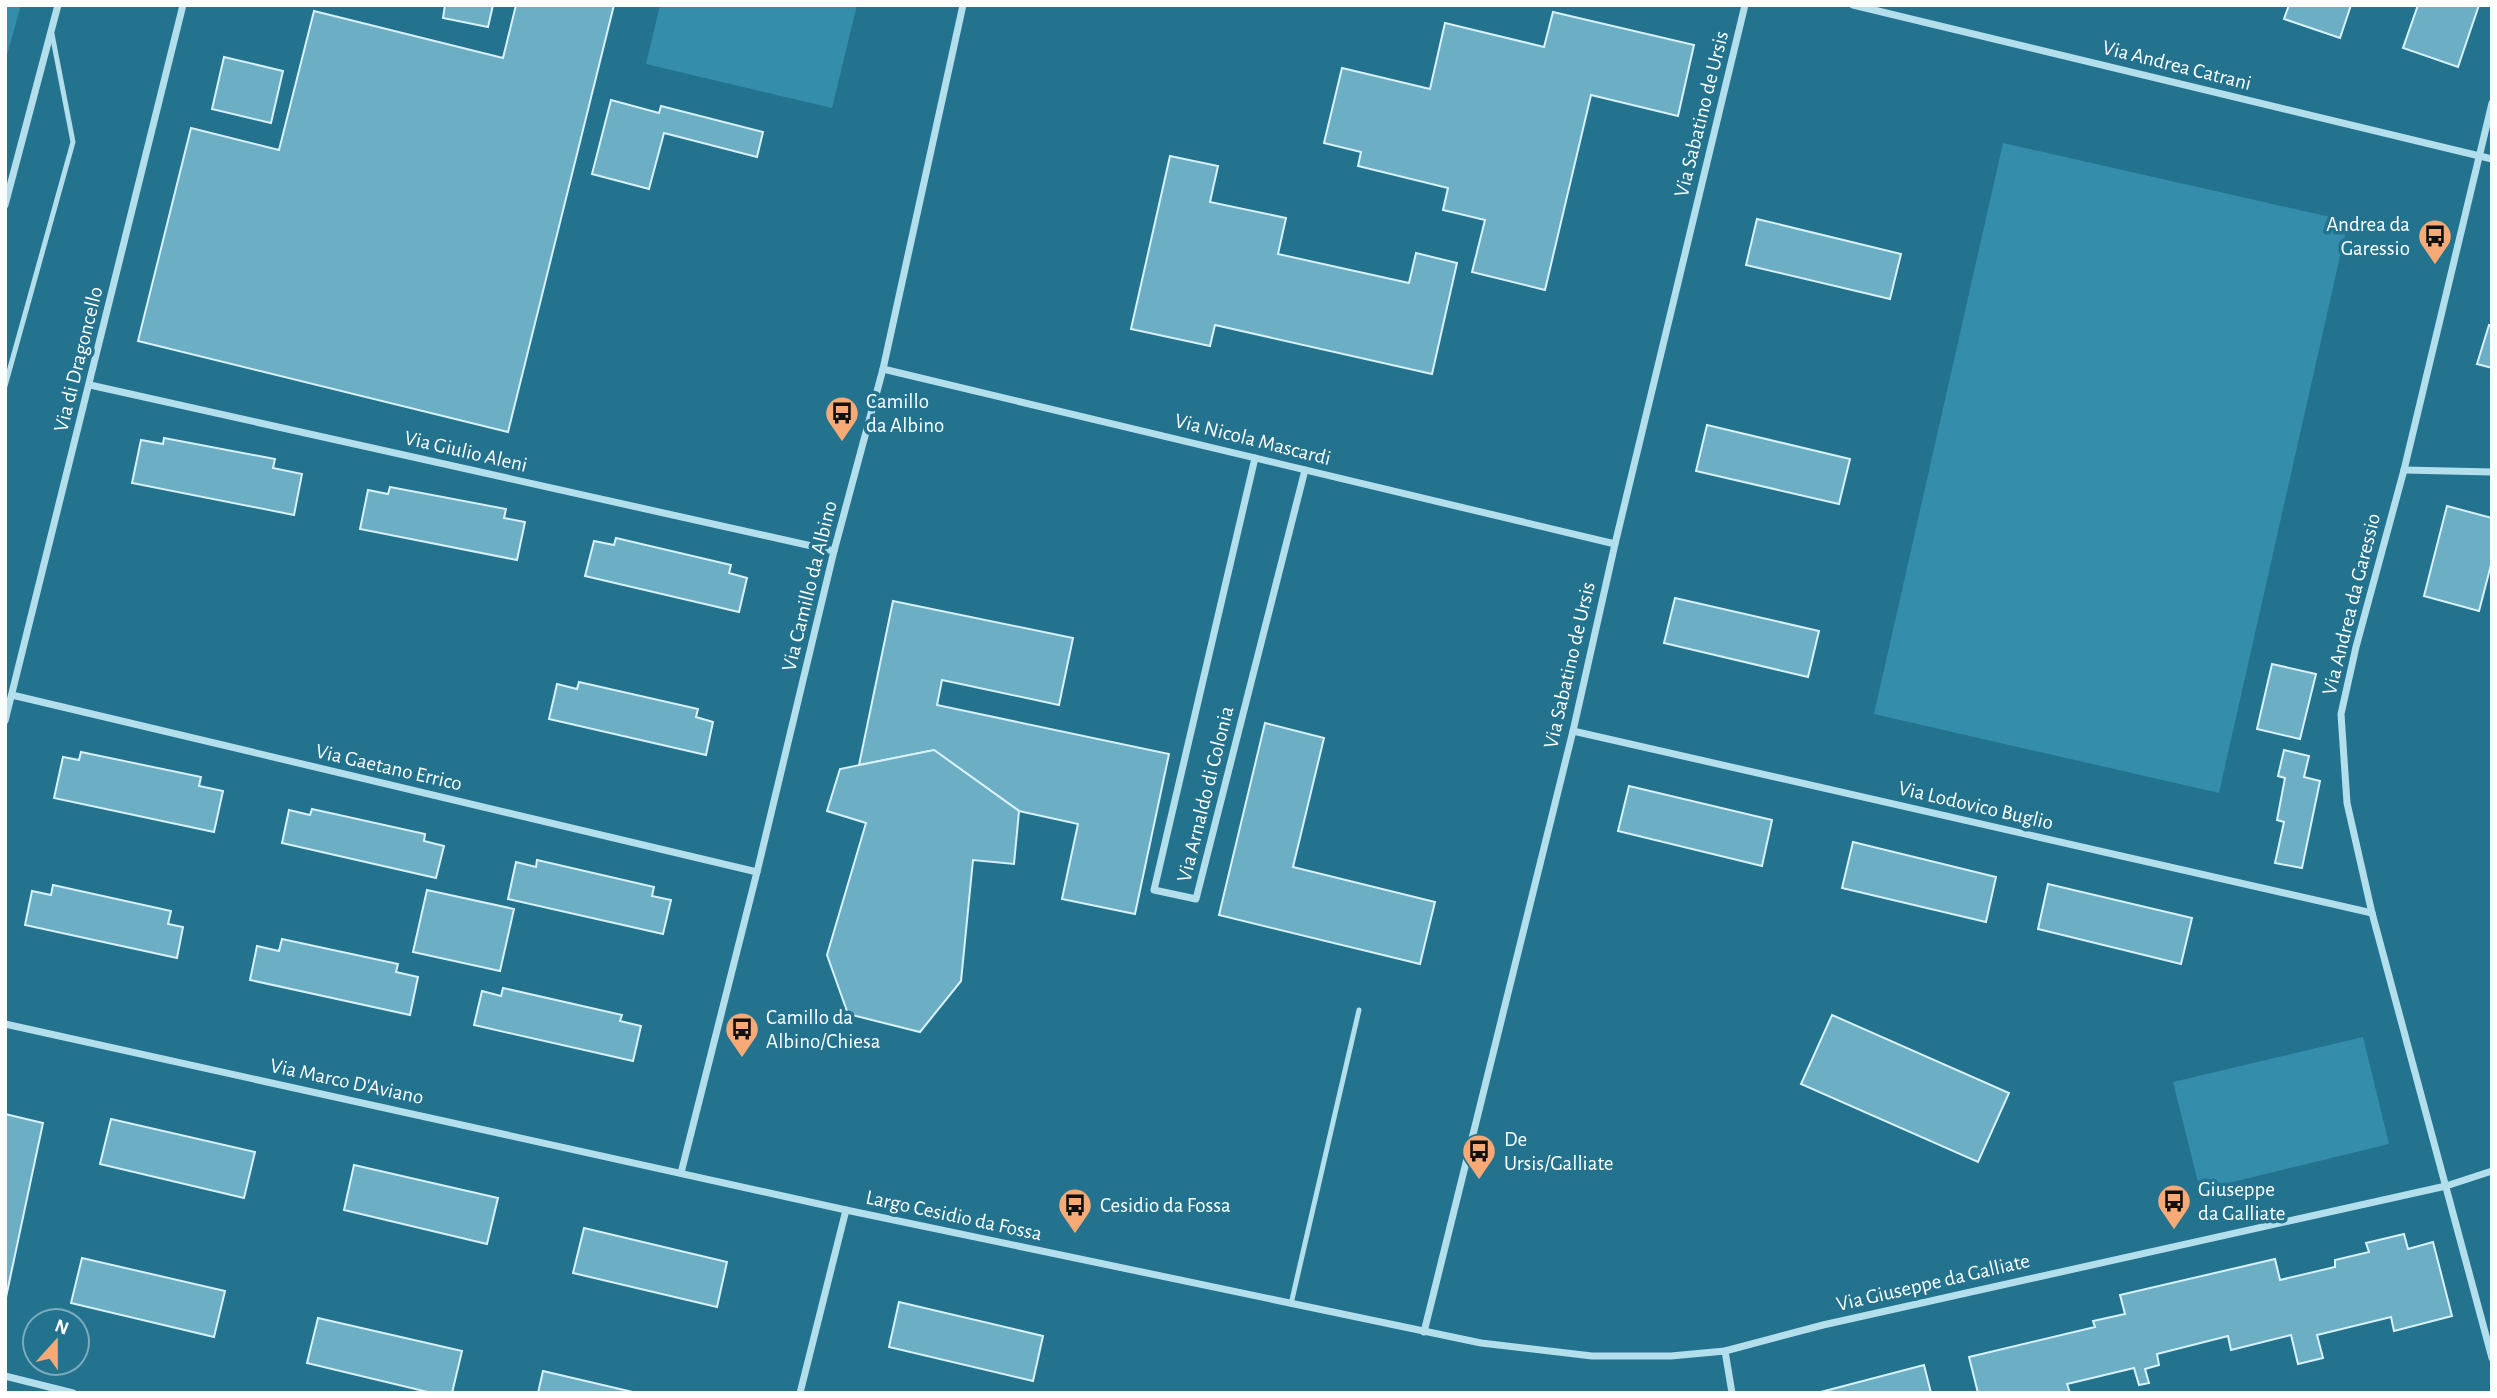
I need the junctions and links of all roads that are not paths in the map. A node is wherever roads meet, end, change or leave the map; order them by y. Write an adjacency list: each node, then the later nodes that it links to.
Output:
1 (58, 5): 6 (street)
2 (183, 5): 12 (street, Via di Dragoncello)
3 (963, 5): 11 (street, Via Camillo da Albino)
4 (1745, 5): 18 (street, Via Sabatino de Ursis)
5 (1853, 5): 8 (street, Via Andrea Catrani)
6 (51, 31): 10 (street); 13 (lane)
7 (2492, 103): 8 (street, Via Andrea da Garessio)
8 (2478, 155): 9 (street, Via Andrea Catrani); 16 (street, Via Andrea da Garessio)
9 (2492, 159)
10 (5, 205)
11 (883, 369): 14 (street, Via Nicola Mascardi); 19 (street, Via Camillo da Albino)
12 (90, 385): 19 (street, Via Giulio Aleni); 20 (street, Via di Dragoncello)
13 (5, 386)
14 (1255, 458): 15 (street, Via Nicola Mascardi); 15 (street, Via Arnaldo di Colonia)
15 (1305, 470): 18 (street, Via Nicola Mascardi)
16 (2404, 470): 17 (street); 24 (street, Via Andrea da Garessio)
17 (2492, 471)
18 (1615, 544): 22 (street, Via Sabatino de Ursis)
19 (834, 551): 23 (street, Via Camillo da Albino)
20 (12, 695): 21 (street, Via di Dragoncello); 23 (street, Via Gaetano Errico)
21 (5, 721)
22 (1573, 732): 24 (street, Via Lodovico Buglio); 32 (street, Via Sabatino de Ursis)
23 (757, 872): 28 (street, Via Camillo da Albino)
24 (2372, 913): 29 (street, Via Andrea da Garessio)
25 (1359, 1010): 31 (lane)
26 (5, 1024): 28 (street, Via Marco D'Aviano)
27 (2492, 1171): 29 (street, Via Giuseppe da Galliate)
28 (681, 1173): 30 (street, Largo Cesidio da Fossa)
29 (2446, 1186): 33 (street, Via Giuseppe da Galliate); 34 (street, Via Andrea da Garessio)
30 (846, 1210): 31 (street, Largo Cesidio da Fossa); 37 (street)
31 (1291, 1304): 32 (street, Largo Cesidio da Fossa)
32 (1424, 1332): 33 (street, Via Giuseppe da Galliate)
33 (1725, 1351): 38 (street)
34 (2492, 1358)
35 (5, 1377): 36 (street)
36 (73, 1393)
37 (800, 1393)
38 (1732, 1393)

